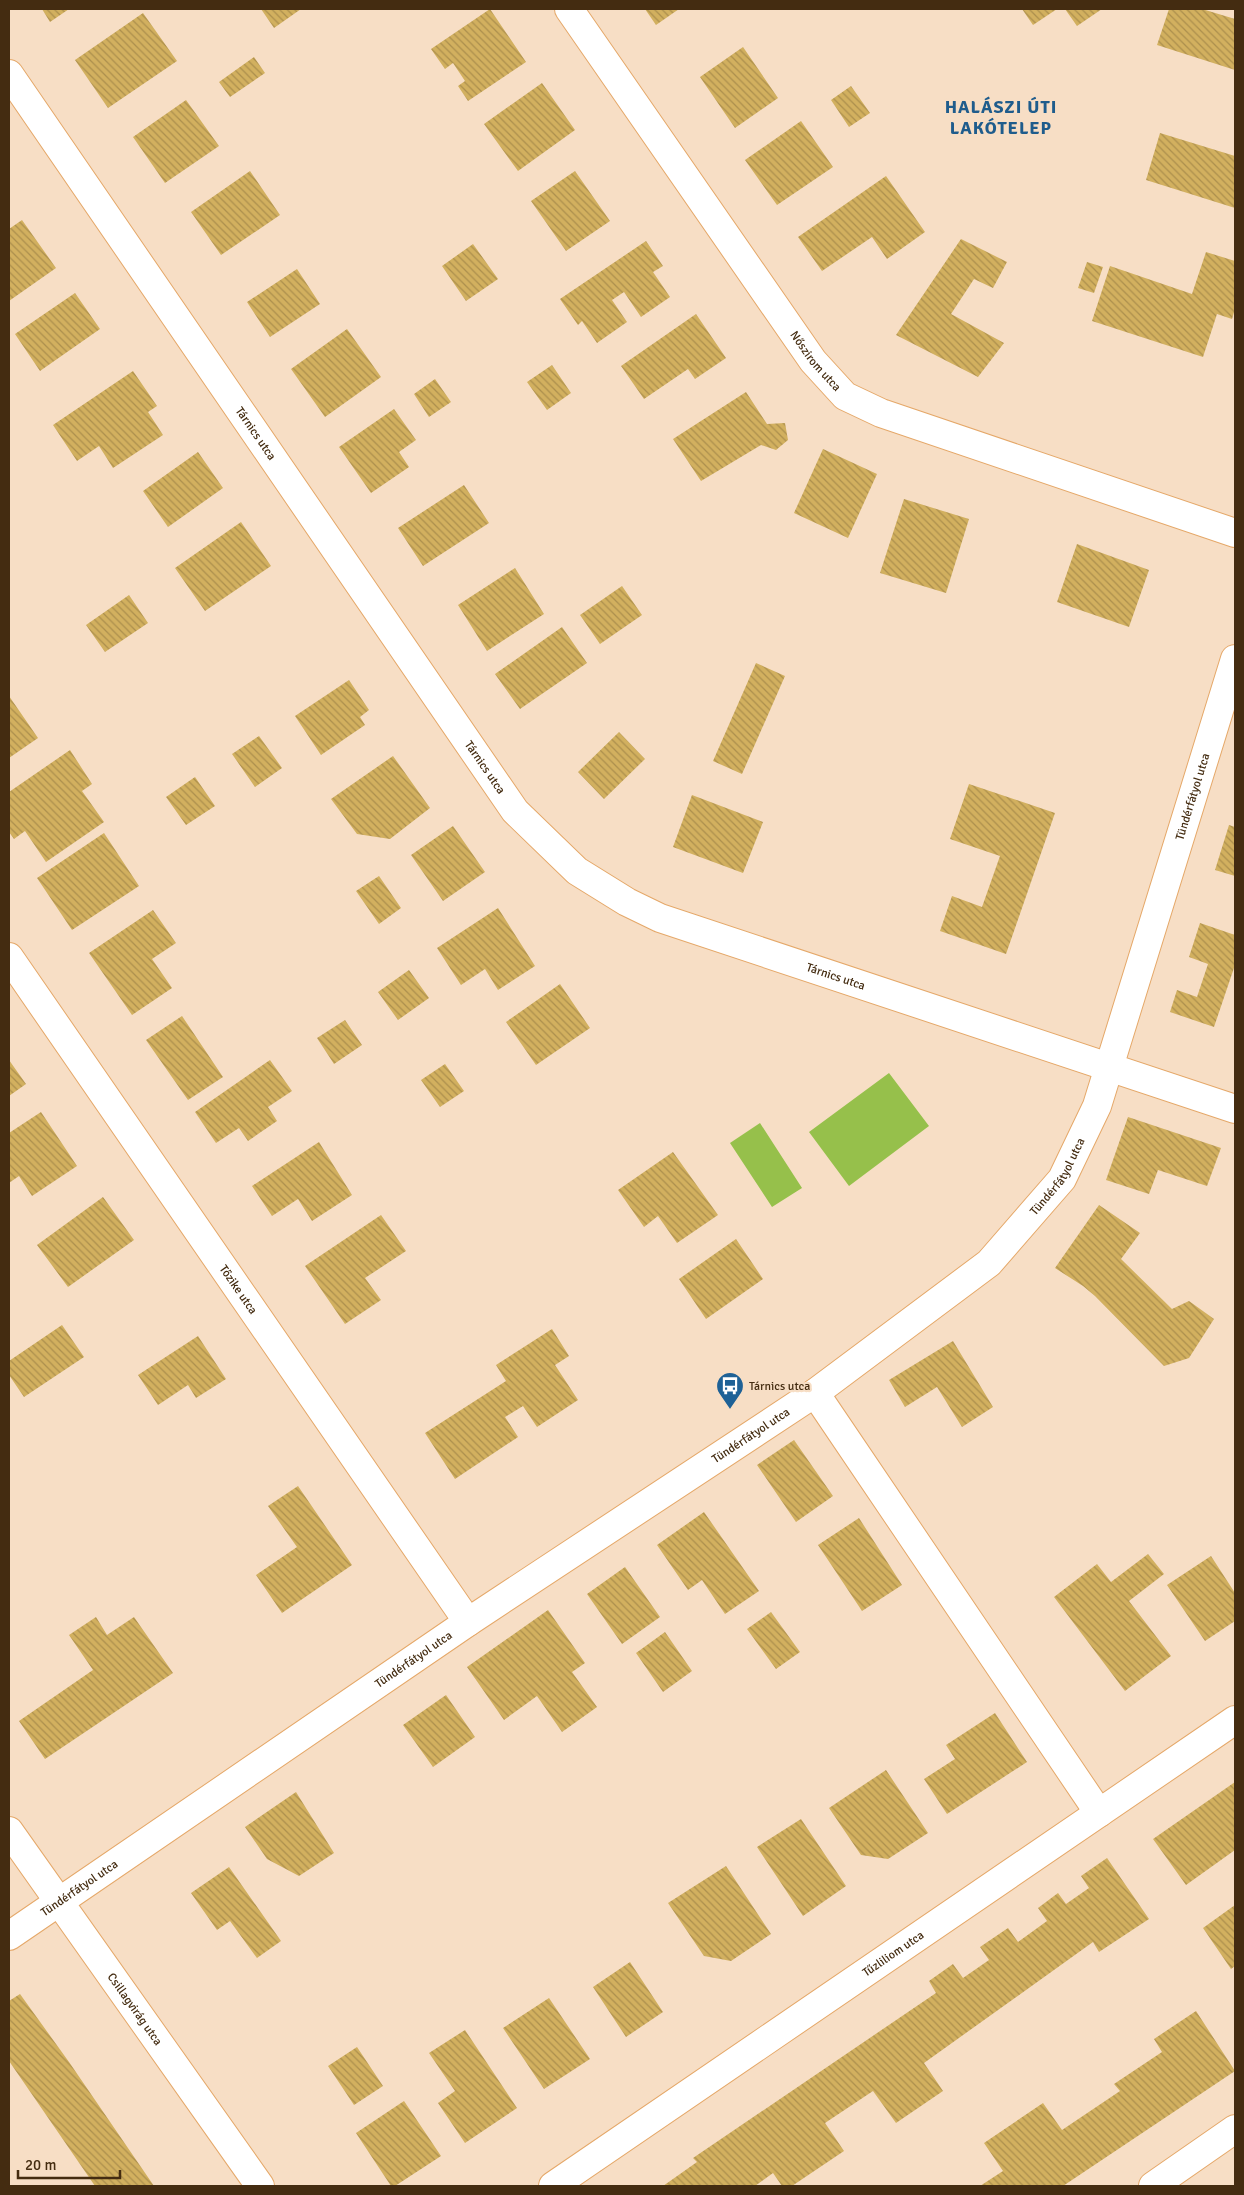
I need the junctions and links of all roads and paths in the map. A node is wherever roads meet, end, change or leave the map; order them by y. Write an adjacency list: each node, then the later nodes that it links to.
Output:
1 (569, 9): 3 (street, Nőszirom utca)
2 (9, 74): 6 (street, Tárnics utca)
3 (1235, 533)
4 (1235, 659): 6 (street, Tündérfátyol utca)
5 (9, 958): 9 (street, Tőzike utca)
6 (1110, 1066): 7 (street, Tárnics utca); 8 (street, Tündérfátyol utca)
7 (1235, 1110)
8 (815, 1393): 9 (street, Tündérfátyol utca); 11 (street)
9 (468, 1622): 13 (street, Tündérfátyol utca)
10 (1235, 1720): 11 (street, Tűzliliom utca)
11 (1099, 1813): 17 (street, Tűzliliom utca)
12 (9, 1830): 13 (street, Csillagvirág utca)
13 (58, 1902): 14 (street, Tündérfátyol utca); 16 (street, Csillagvirág utca)
14 (9, 1936)
15 (1235, 2129): 18 (street)
16 (260, 2186)
17 (553, 2186)
18 (1152, 2186)

